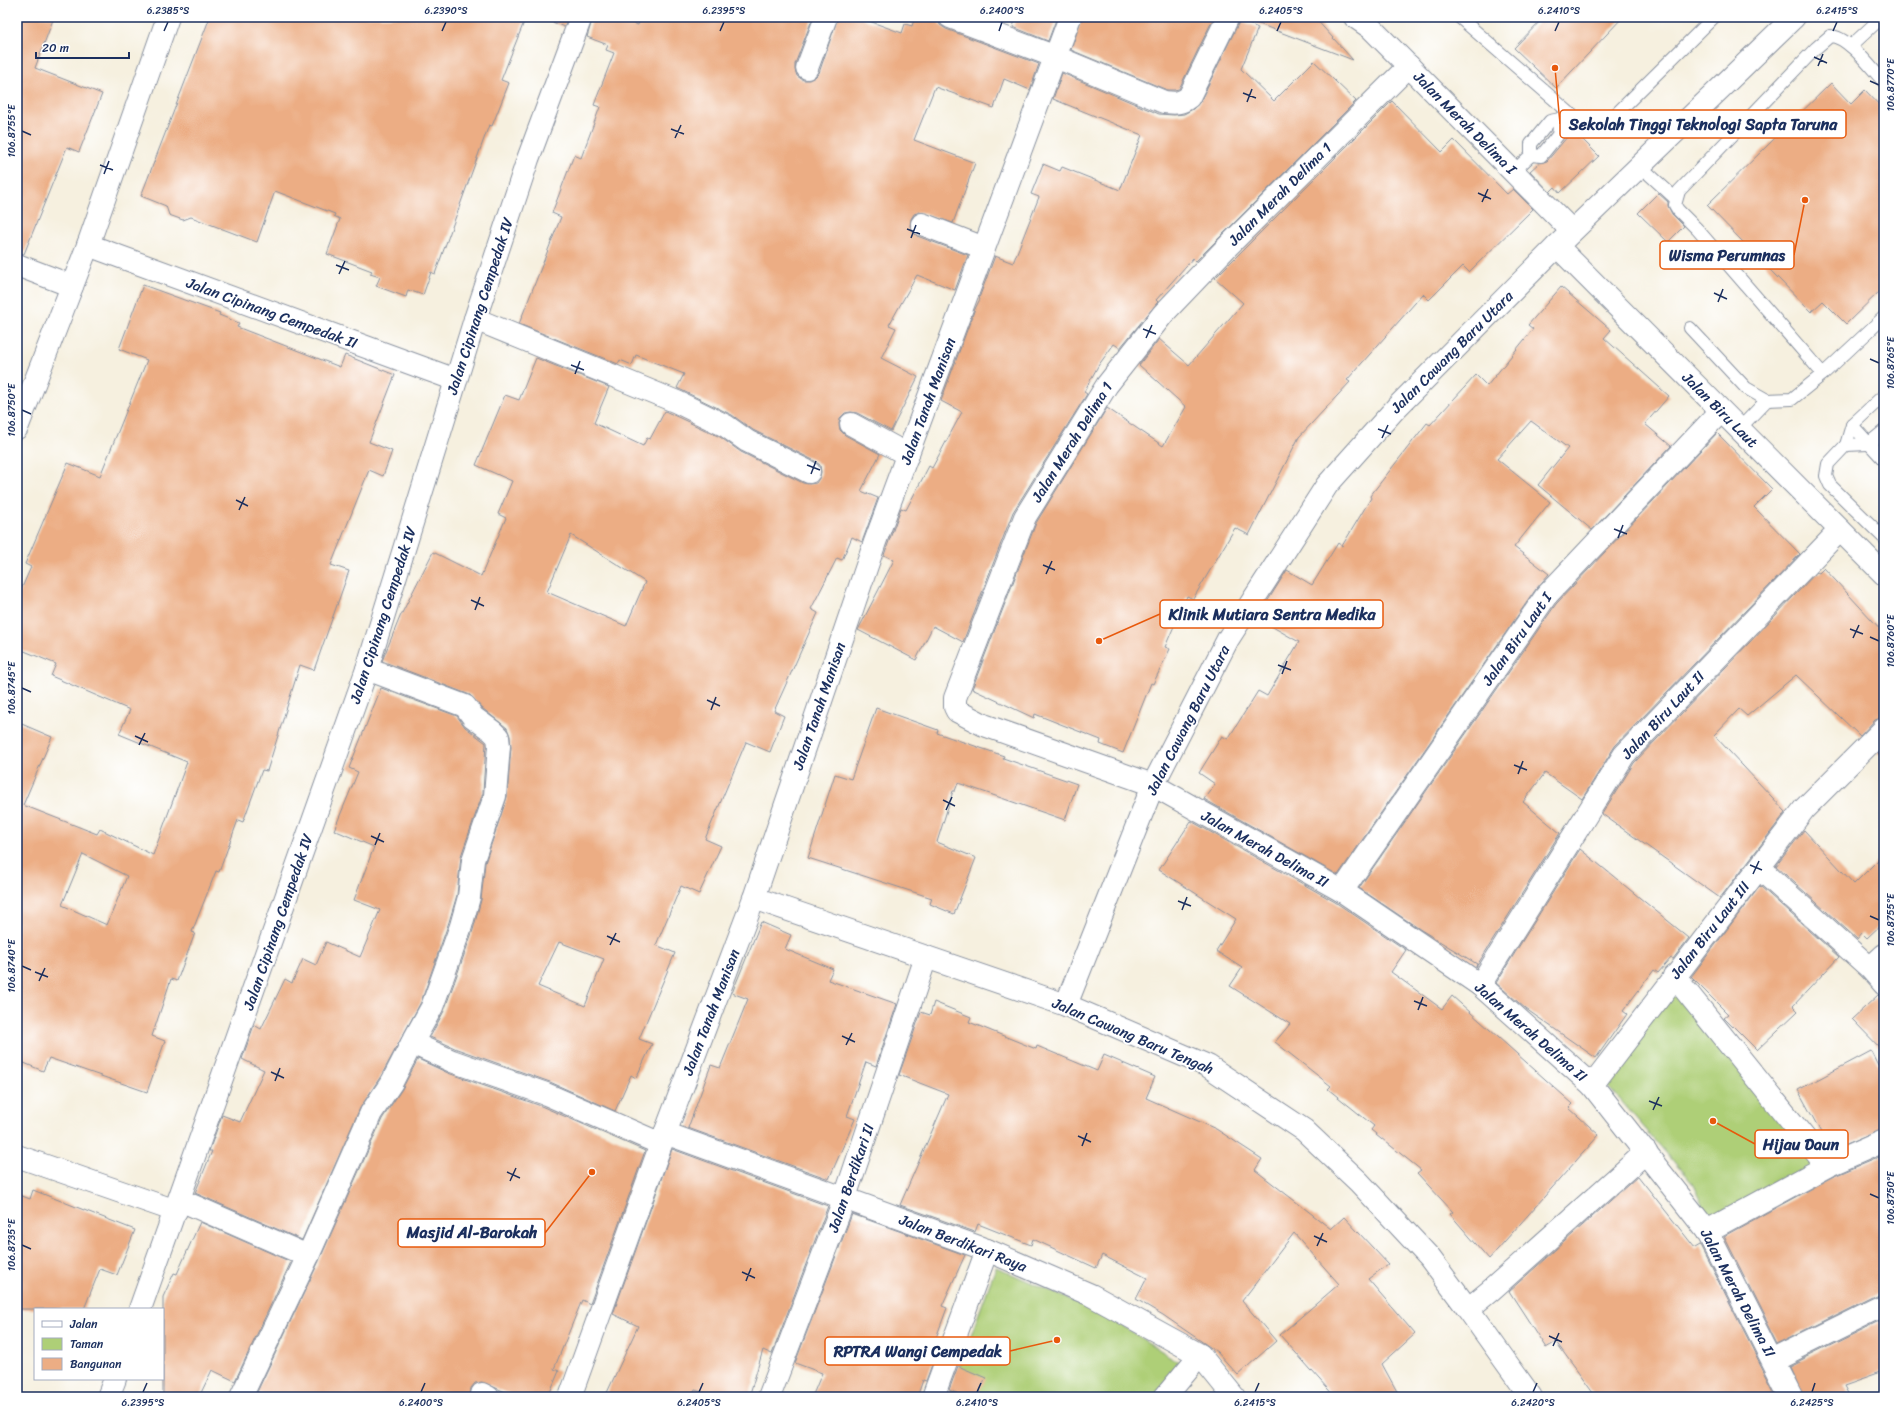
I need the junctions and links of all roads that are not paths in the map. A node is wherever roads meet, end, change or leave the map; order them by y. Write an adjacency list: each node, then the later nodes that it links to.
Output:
1 (168, 17): 23 (street)
2 (581, 17): 29 (street, Jalan Cipinang Cempedak IV)
3 (826, 17): 15 (street)
4 (950, 17): 13 (street)
5 (1070, 17): 13 (street, Jalan Tanah Manisan)
6 (1228, 17): 13 (street)
7 (1355, 17): 14 (street, Jalan Merah Delima I)
8 (1459, 17): 17 (lane)
9 (1714, 17): 17 (lane)
10 (1794, 17): 18 (street, Jalan Cawang Baru Utara)
11 (1882, 17): 12 (lane)
12 (1851, 46): 16 (lane); 20 (lane)
13 (1056, 57): 25 (street, Jalan Tanah Manisan)
14 (1409, 66): 19 (street, Jalan Merah Delima I); 51 (street, Jalan Merah Delima 1)
15 (807, 68)
16 (1884, 82)
17 (1564, 115): 19 (lane)
18 (1639, 166): 20 (lane); 22 (street, Jalan Cawang Baru Utara)
19 (1514, 172): 22 (street, Jalan Merah Delima I)
20 (1676, 199): 31 (lane)
21 (922, 224): 25 (street)
22 (1572, 231): 24 (street, Jalan Cawang Baru Utara)
23 (88, 245): 27 (street); 32 (street, Jalan Cipinang Cempedak II)
24 (1557, 246): 35 (street, Jalan Biru Laut); 51 (street, Jalan Cawang Baru Utara)
25 (984, 248): 43 (street, Jalan Tanah Manisan)
26 (17, 265): 27 (street)
27 (72, 286): 38 (street)
28 (1884, 317): 31 (lane)
29 (475, 319): 32 (street, Jalan Cipinang Cempedak IV); 45 (street)
30 (1690, 328): 34 (lane)
31 (1823, 374): 34 (lane)
32 (456, 380): 49 (street, Jalan Cipinang Cempedak IV)
33 (1884, 395): 37 (lane)
34 (1767, 400): 39 (lane)
35 (1721, 411): 39 (street, Jalan Biru Laut); 53 (street, Jalan Biru Laut I)
36 (851, 424): 43 (street)
37 (1852, 425): 41 (lane); 42 (lane)
38 (17, 428)
39 (1739, 429): 46 (street, Jalan Biru Laut)
40 (1884, 431): 41 (lane)
41 (1868, 444): 42 (lane); 44 (lane)
42 (1846, 445): 47 (lane)
43 (908, 455): 54 (street, Jalan Tanah Manisan)
44 (1884, 460)
45 (809, 472)
46 (1840, 530): 48 (street, Jalan Biru Laut); 58 (street, Jalan Biru Laut II)
47 (1884, 538)
48 (1884, 574)
49 (367, 669): 60 (street); 68 (street, Jalan Cipinang Cempedak IV)
50 (1884, 729): 52 (street, Jalan Biru Laut III)
51 (1153, 785): 53 (street, Jalan Merah Delima II); 59 (street, Jalan Cawang Baru Utara)
52 (1759, 868): 56 (street); 57 (street, Jalan Biru Laut III)
53 (1342, 891): 58 (street, Jalan Merah Delima II)
54 (754, 898): 55 (street, Jalan Cawang Baru Tengah); 62 (street, Jalan Tanah Manisan)
55 (926, 957): 59 (street, Jalan Cawang Baru Tengah); 67 (street, Jalan Berdikari II)
56 (1879, 969)
57 (1674, 976): 61 (street, Jalan Biru Laut III); 66 (street)
58 (1480, 985): 61 (street, Jalan Merah Delima II)
59 (1066, 1006): 74 (street, Jalan Cawang Baru Tengah)
60 (412, 1043): 62 (street, Jalan Berdikari Raya); 71 (street)
61 (1592, 1085): 64 (street, Jalan Merah Delima II)
62 (663, 1139): 67 (street, Jalan Berdikari Raya); 80 (street, Jalan Tanah Manisan)
63 (1884, 1141): 66 (street)
64 (1646, 1152): 69 (street, Jalan Merah Delima II); 74 (street)
65 (17, 1156): 68 (street)
66 (1827, 1166): 69 (street)
67 (844, 1200): 70 (street, Jalan Berdikari Raya); 81 (street, Jalan Berdikari II)
68 (178, 1205): 71 (street); 73 (street, Jalan Cipinang Cempedak IV)
69 (1707, 1231): 76 (street, Jalan Merah Delima II)
70 (987, 1250): 75 (street, Jalan Berdikari Raya); 82 (street)
71 (308, 1256): 79 (street)
72 (1884, 1305): 76 (street)
73 (140, 1308)
74 (1468, 1309): 85 (street, Jalan Cawang Baru Tengah)
75 (1200, 1355): 83 (street); 84 (street, Jalan Berdikari Raya)
76 (1773, 1360): 86 (street, Jalan Merah Delima II)
77 (115, 1380): 78 (street)
78 (108, 1397)
79 (241, 1397)
80 (570, 1397)
81 (768, 1397)
82 (933, 1397)
83 (1165, 1397)
84 (1234, 1397)
85 (1531, 1397)
86 (1791, 1397)

